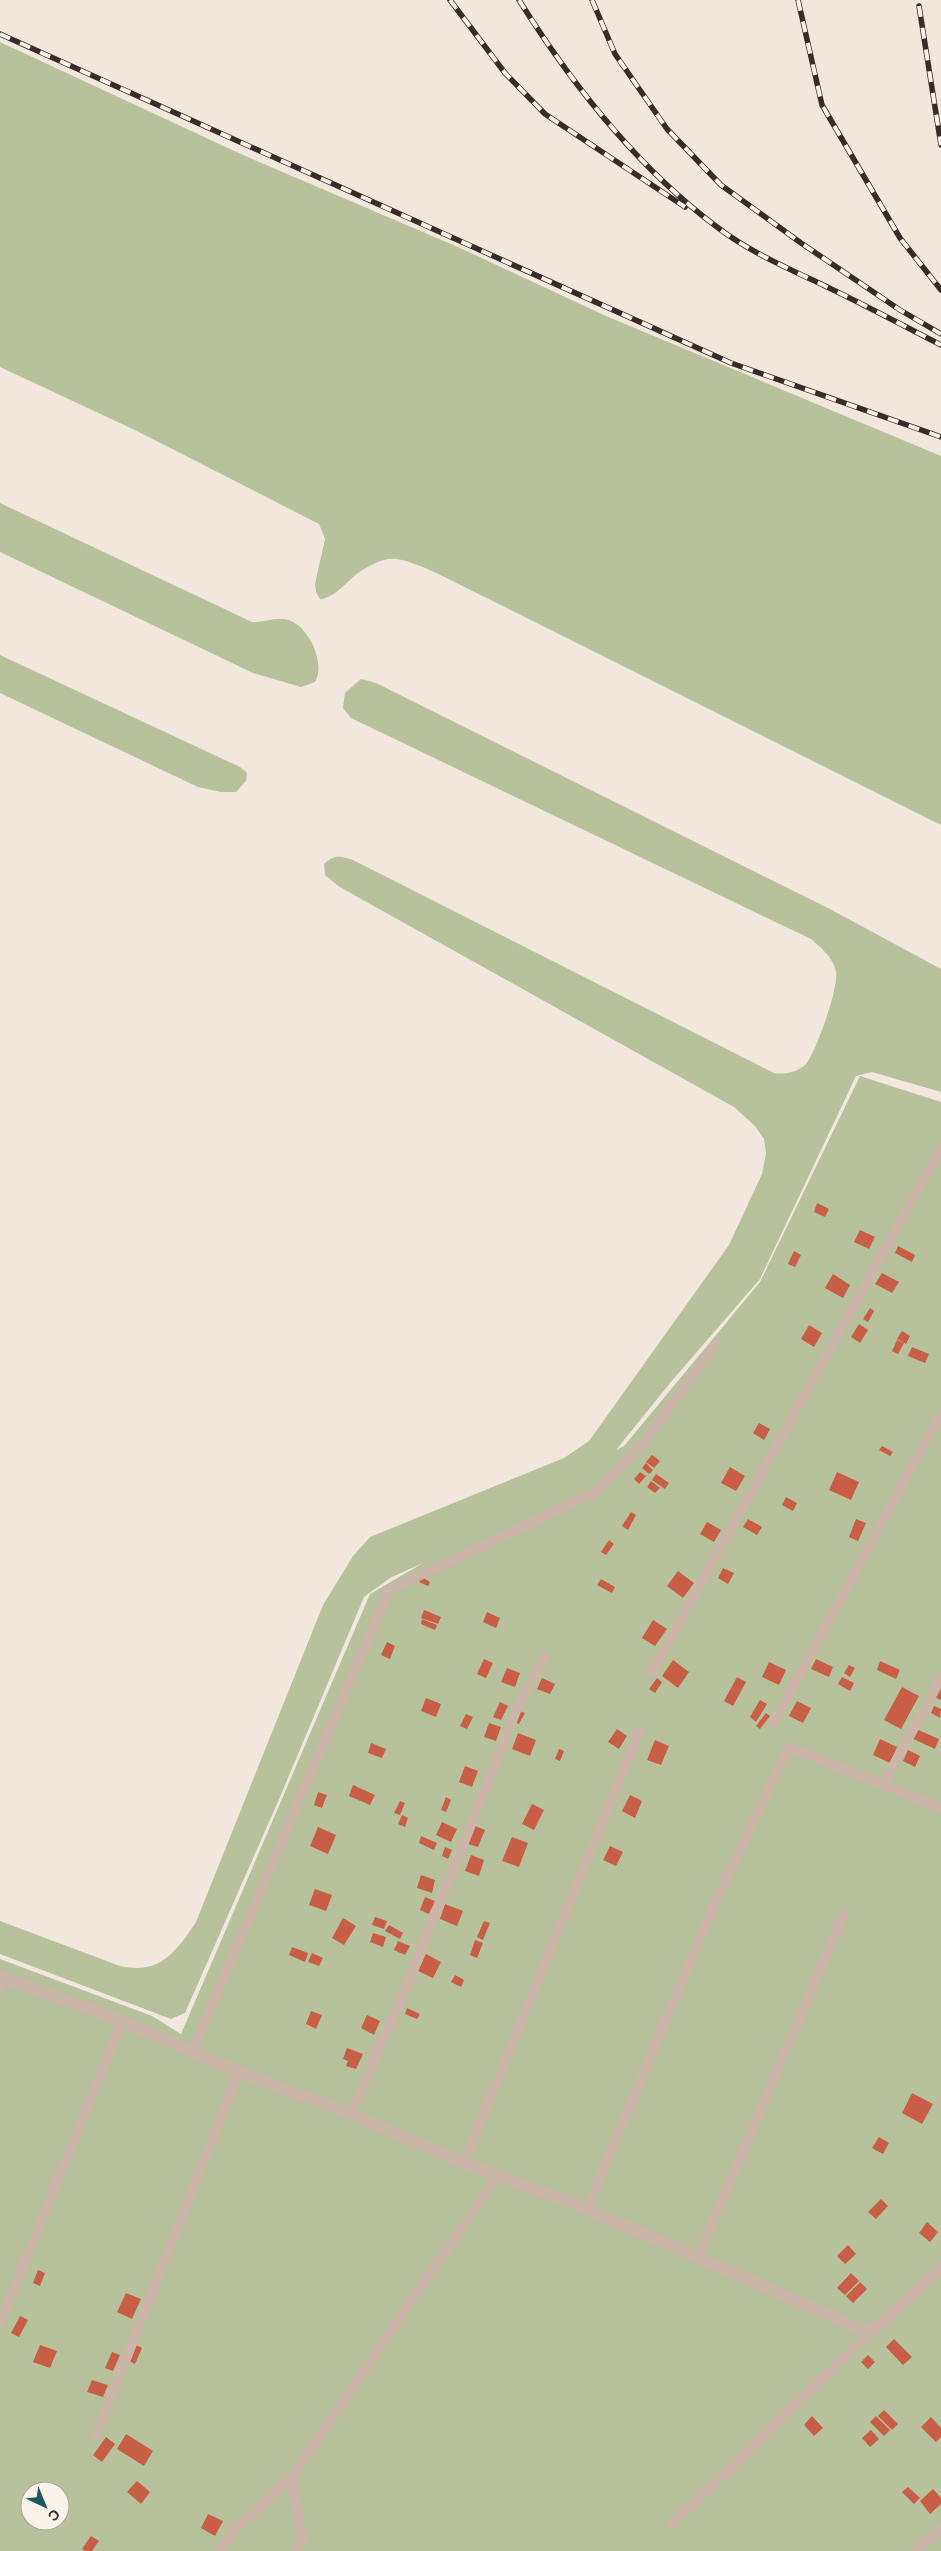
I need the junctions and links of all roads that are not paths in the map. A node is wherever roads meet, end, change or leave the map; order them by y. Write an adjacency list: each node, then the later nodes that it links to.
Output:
1 (941, 1148): 5 (lane)
2 (716, 1344): 14 (lane)
3 (941, 1413): 7 (lane)
4 (545, 1657): 16 (lane)
5 (652, 1672)
6 (941, 1678): 9 (lane)
7 (774, 1723)
8 (640, 1730): 17 (lane)
9 (883, 1785): 10 (lane); 19 (lane)
10 (941, 1808)
11 (844, 1914): 20 (lane)
12 (1, 1981): 13 (street)
13 (122, 2021): 14 (street); 22 (lane)
14 (193, 2050): 15 (street)
15 (239, 2072): 16 (street); 24 (lane)
16 (351, 2114): 17 (street)
17 (464, 2163): 18 (street)
18 (498, 2175): 19 (street); 25 (lane)
19 (587, 2209): 20 (street)
20 (698, 2257): 23 (street)
21 (941, 2268): 23 (street)
22 (0, 2324)
23 (870, 2333): 26 (lane)
24 (96, 2435)
25 (290, 2478): 28 (lane); 29 (lane)
26 (672, 2524)
27 (941, 2528): 30 (lane)
28 (220, 2551)
29 (295, 2551)
30 (916, 2551)

